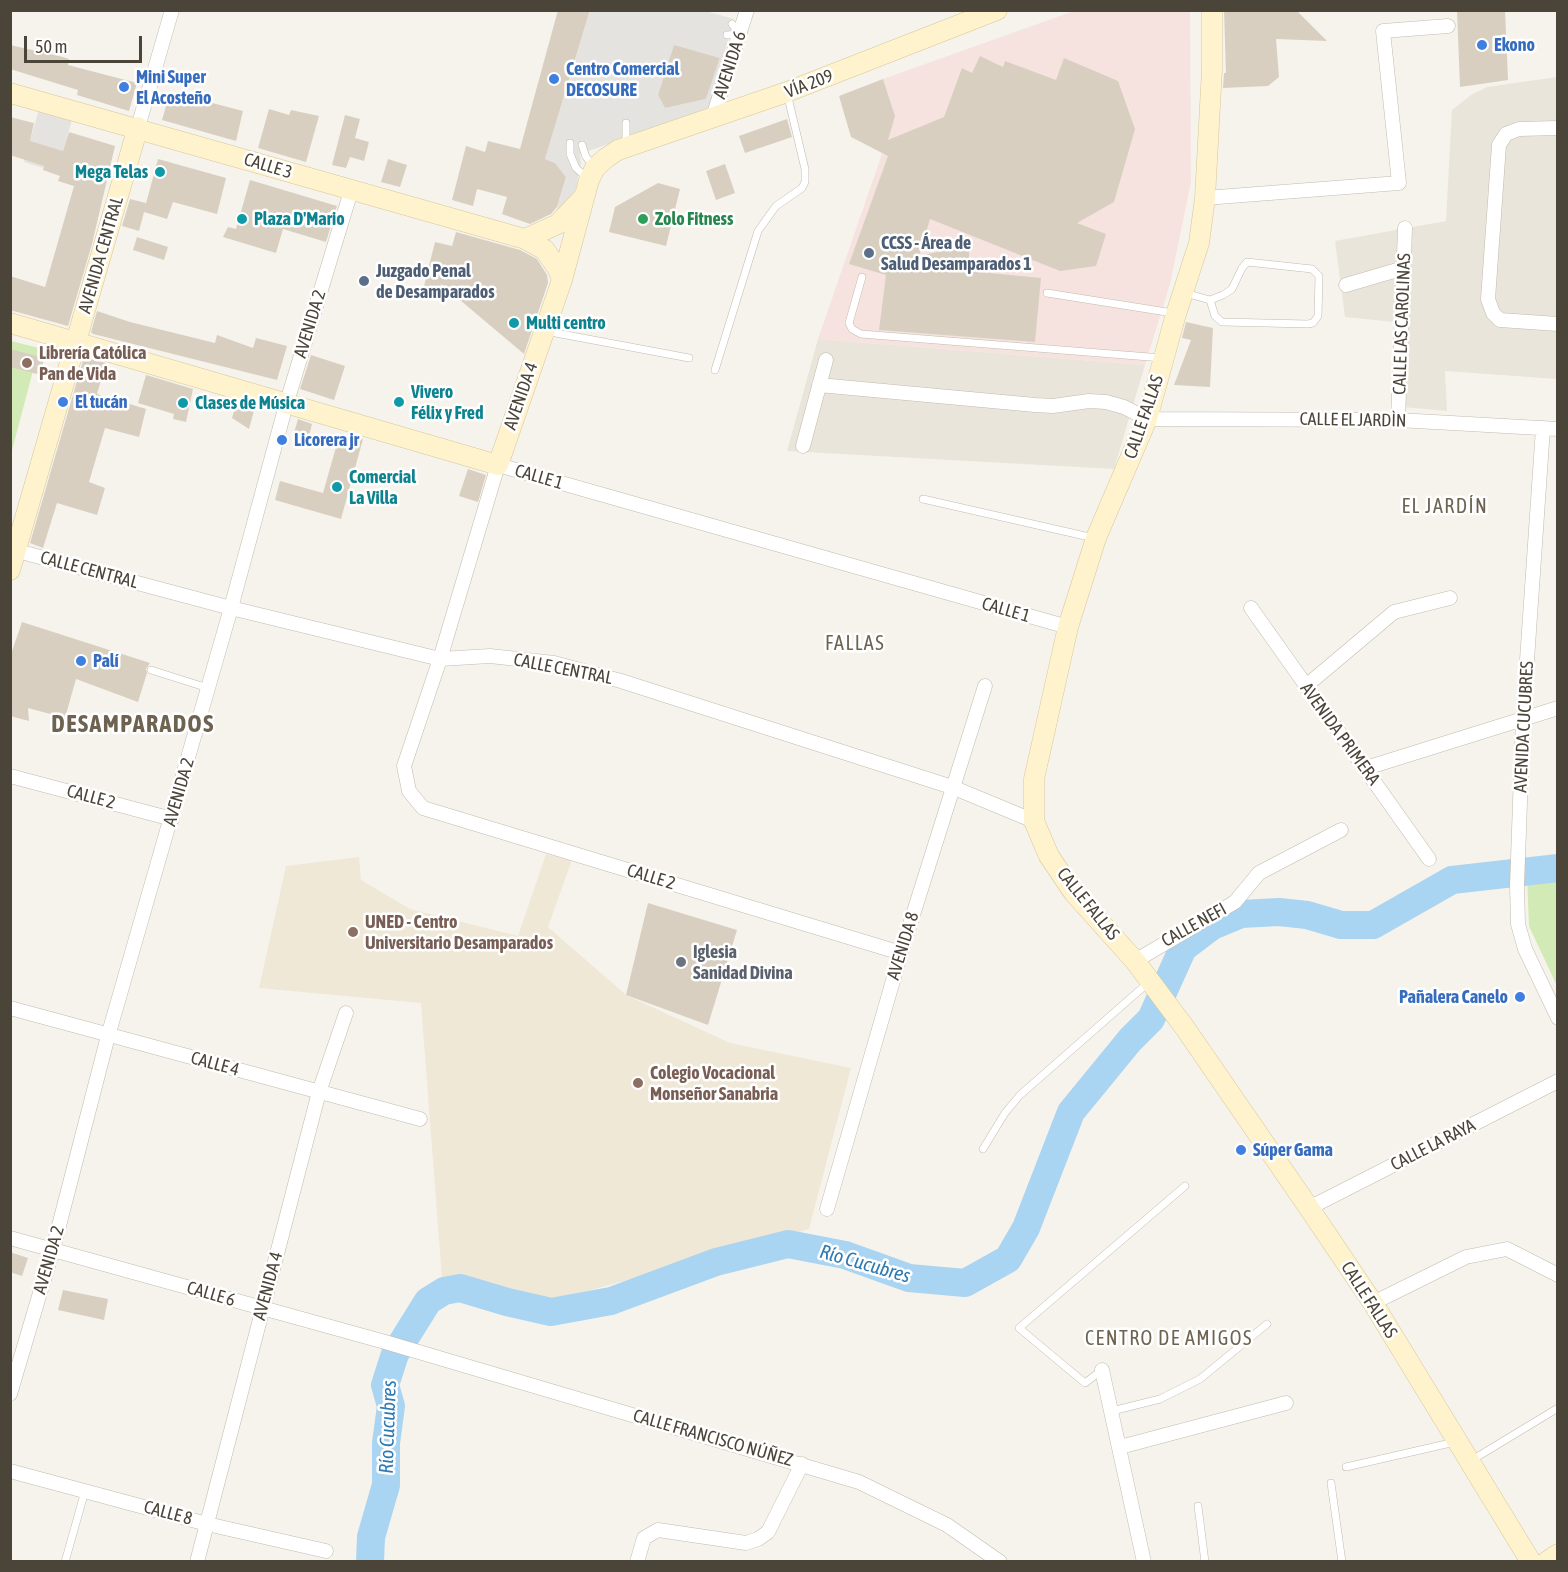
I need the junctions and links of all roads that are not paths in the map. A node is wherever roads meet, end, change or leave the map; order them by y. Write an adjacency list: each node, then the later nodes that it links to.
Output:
1 (172, 10): 10 (street, AVENIDA CENTRAL)
2 (747, 10): 8 (street, AVENIDA 6)
3 (997, 10): 6 (main road, VÍA 209)
4 (1212, 10): 17 (main road, CALLE FALLAS)
5 (1448, 26): 17 (street)
6 (787, 92): 8 (main road, VÍA 209); 35 (lane)
7 (10, 93): 10 (main road, CALLE 3)
8 (712, 120): 14 (main road, VÍA 209)
9 (626, 123): 14 (lane)
10 (138, 127): 16 (main road, CALLE 3); 31 (main road, AVENIDA CENTRAL)
11 (1557, 128): 29 (street)
12 (570, 143): 15 (lane)
13 (582, 145): 15 (lane)
14 (623, 149): 15 (main road)
15 (590, 181): 19 (main road); 22 (main road, AVENIDA 4)
16 (351, 191): 19 (main road, CALLE 3); 37 (street, AVENIDA 2)
17 (1205, 198): 24 (main road, CALLE FALLAS)
18 (1405, 228): 20 (street, CALLE LAS CAROLINAS)
19 (525, 239): 22 (main road, CALLE 3)
20 (1404, 268): 23 (street); 39 (street, CALLE LAS CAROLINAS)
21 (862, 277): 33 (lane)
22 (562, 280): 30 (main road, AVENIDA 4)
23 (1346, 285)
24 (1182, 292): 26 (lane); 27 (main road, CALLE FALLAS)
25 (1047, 293): 27 (lane)
26 (1210, 300): 26 (lane)
27 (1176, 314): 33 (main road, CALLE FALLAS)
28 (10, 323): 31 (main road, CALLE 1)
29 (1557, 324)
30 (543, 331): 32 (lane); 43 (main road, AVENIDA 4)
31 (76, 342): 37 (main road, CALLE 1); 46 (main road, AVENIDA CENTRAL)
32 (689, 358)
33 (1164, 358): 38 (main road, CALLE FALLAS)
34 (826, 360): 36 (street)
35 (715, 370)
36 (819, 385): 38 (street); 42 (street)
37 (286, 405): 43 (main road, CALLE 1); 49 (street, AVENIDA 2)
38 (1148, 419): 39 (street, CALLE EL JARDÌN); 45 (main road, CALLE FALLAS)
39 (1398, 420): 40 (street, CALLE EL JARDÌN)
40 (1543, 428): 41 (street, CALLE EL JARDÌN); 58 (street, AVENIDA CUCUBRES)
41 (1557, 429)
42 (803, 446)
43 (498, 465): 51 (street, CALLE 1); 52 (street, AVENIDA 4)
44 (923, 499): 45 (lane)
45 (1096, 538): 51 (main road, CALLE FALLAS)
46 (13, 550): 47 (main road, AVENIDA CENTRAL); 49 (street, CALLE CENTRAL)
47 (10, 570)
48 (1450, 598): 55 (street)
49 (231, 608): 52 (street, CALLE CENTRAL); 56 (street, AVENIDA 2)
50 (1251, 608): 55 (street, AVENIDA PRIMERA)
51 (1068, 627): 64 (main road, CALLE FALLAS)
52 (440, 659): 61 (street, CALLE CENTRAL); 62 (street, AVENIDA 4)
53 (151, 670): 56 (lane)
54 (985, 686): 61 (street, AVENIDA 8)
55 (1306, 686): 59 (street, AVENIDA PRIMERA)
56 (208, 688): 63 (street, AVENIDA 2)
57 (1557, 708): 58 (street)
58 (1523, 718): 59 (street); 72 (street, AVENIDA CUCUBRES)
59 (1365, 768): 66 (street, AVENIDA PRIMERA)
60 (10, 776): 63 (street, CALLE 2)
61 (952, 787): 64 (street, CALLE CENTRAL); 67 (street, AVENIDA 8)
62 (410, 791): 67 (street, CALLE 2)
63 (171, 819): 73 (street, AVENIDA 2)
64 (1034, 821): 68 (main road, CALLE FALLAS)
65 (1341, 830): 68 (street, CALLE NEFI)
66 (1429, 859)
67 (900, 953): 80 (street, AVENIDA 8)
68 (1135, 961): 69 (main road, CALLE FALLAS)
69 (1151, 984): 77 (lane); 79 (main road, CALLE FALLAS)
70 (10, 1008): 73 (street, CALLE 4)
71 (346, 1013): 75 (street, AVENIDA 4)
72 (1557, 1018)
73 (108, 1036): 75 (street, CALLE 4); 82 (street, AVENIDA 2)
74 (1557, 1081): 79 (street, CALLE LA RAYA)
75 (319, 1092): 76 (street, CALLE 4); 85 (street, AVENIDA 4)
76 (420, 1119)
77 (983, 1149)
78 (1185, 1186): 88 (lane)
79 (1309, 1208): 84 (main road, CALLE FALLAS)
80 (827, 1209)
81 (10, 1238): 82 (street, CALLE 6)
82 (53, 1249): 85 (street, CALLE 6); 89 (street, AVENIDA 2)
83 (1557, 1275): 84 (street)
84 (1373, 1304): 93 (main road, CALLE FALLAS)
85 (262, 1308): 87 (street, CALLE 6); 102 (street, AVENIDA 4)
86 (1267, 1324): 92 (lane)
87 (412, 1350): 96 (street, CALLE FRANCISCO NÚÑEZ)
88 (1102, 1370): 92 (street)
89 (10, 1394)
90 (1286, 1403): 94 (street)
91 (1557, 1408): 95 (lane)
92 (1112, 1411): 94 (street)
93 (1457, 1441): 95 (main road, CALLE FALLAS); 97 (lane)
94 (1120, 1447): 109 (street)
95 (1469, 1461): 112 (main road, CALLE FALLAS)
96 (802, 1464): 107 (street); 108 (street, CALLE FRANCISCO NÚÑEZ)
97 (1346, 1467)
98 (10, 1471): 100 (street, CALLE 8)
99 (1331, 1483): 111 (lane)
100 (85, 1491): 102 (street, CALLE 8); 105 (lane)
101 (1198, 1506): 110 (lane)
102 (207, 1524): 103 (street, CALLE 8); 106 (street, AVENIDA 4)
103 (326, 1551)
104 (1557, 1554): 113 (main road)
105 (66, 1562)
106 (197, 1562)
107 (637, 1562)
108 (1000, 1562)
109 (1144, 1562)
110 (1205, 1562)
111 (1342, 1562)
112 (1531, 1562)
113 (1546, 1562)

